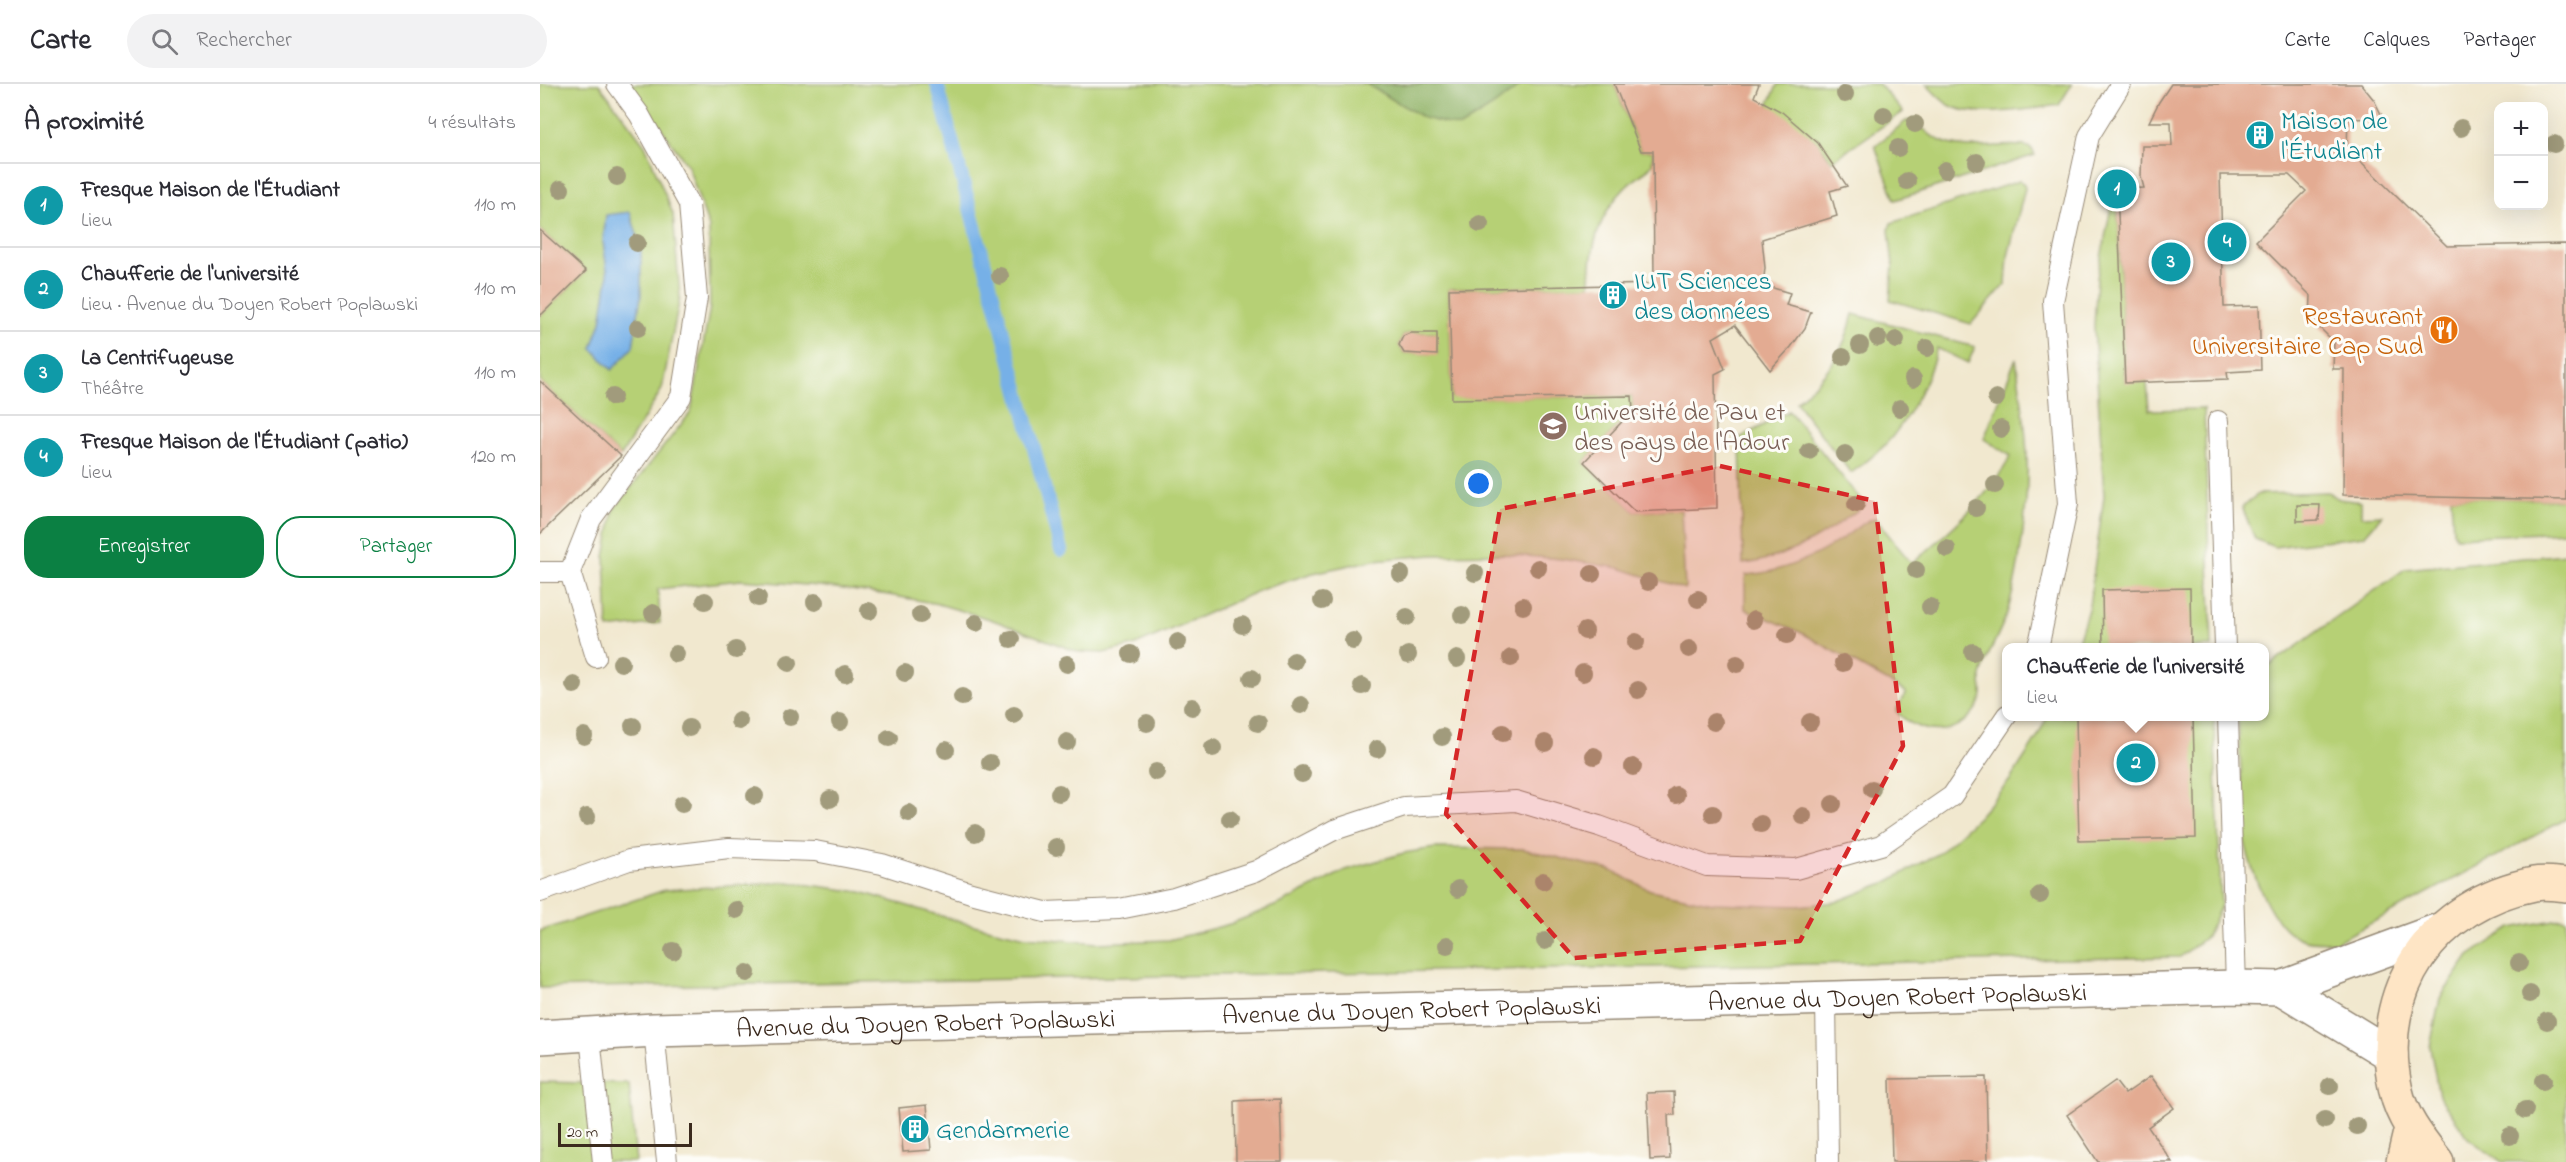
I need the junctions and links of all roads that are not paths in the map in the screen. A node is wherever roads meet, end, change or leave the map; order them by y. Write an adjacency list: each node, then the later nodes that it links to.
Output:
1 (617, 84): 5 (lane)
2 (2121, 84): 6 (lane)
3 (2218, 421): 7 (lane)
4 (540, 572): 5 (lane)
5 (570, 572): 8 (lane)
6 (2039, 643)
7 (2225, 643)
8 (596, 657)
9 (2003, 721): 12 (lane)
10 (2228, 721): 14 (lane)
11 (2566, 885): 13 (main road)
12 (540, 892)
13 (2439, 930): 15 (street, Avenue du Doyen Robert Poplawski); 20 (main road)
14 (2236, 987): 15 (street, Avenue du Doyen Robert Poplawski); 16 (street, Avenue du Doyen Robert Poplawski)
15 (2281, 988): 20 (street)
16 (1826, 998): 17 (street, Avenue du Doyen Robert Poplawski); 24 (lane)
17 (654, 1030): 18 (street, Avenue du Doyen Robert Poplawski); 23 (lane)
18 (590, 1036): 19 (street, Avenue du Doyen Robert Poplawski); 22 (lane)
19 (540, 1037)
20 (2391, 1055): 21 (main road)
21 (2411, 1128): 25 (main road); 26 (main road)
22 (603, 1162)
23 (667, 1162)
24 (1828, 1162)
25 (2403, 1162)
26 (2437, 1162)

